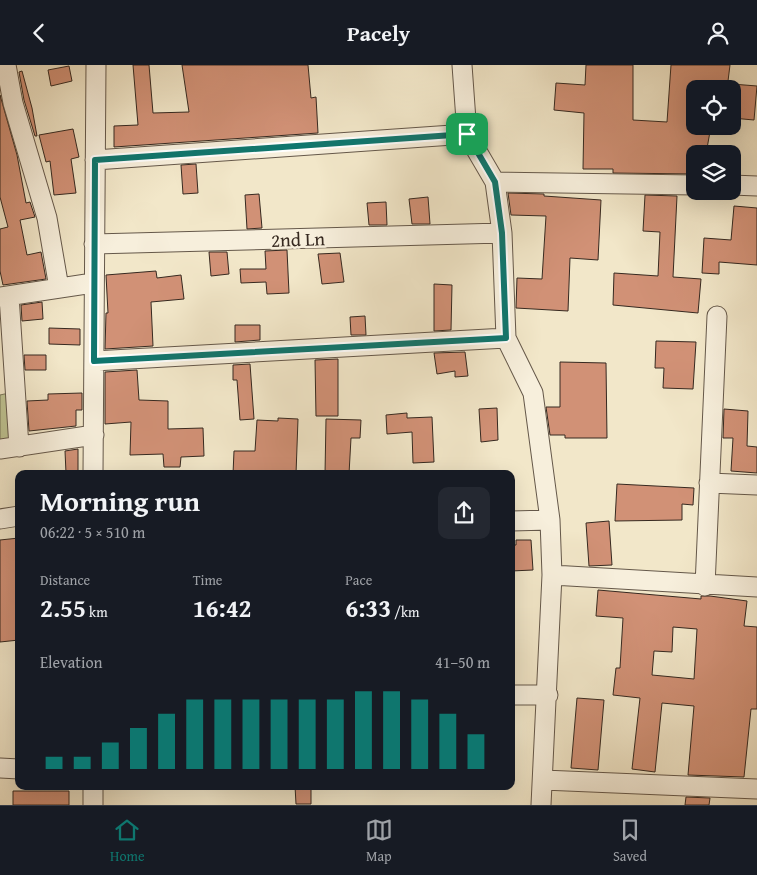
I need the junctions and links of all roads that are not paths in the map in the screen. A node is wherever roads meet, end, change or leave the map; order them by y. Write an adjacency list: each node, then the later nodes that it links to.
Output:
1 (6, 65): 13 (street)
2 (96, 65): 5 (street)
3 (462, 65): 4 (street)
4 (467, 134): 5 (street); 6 (street)
5 (95, 160): 11 (street)
6 (495, 182): 7 (street); 10 (street)
7 (686, 185)
8 (741, 185): 9 (street)
9 (757, 186)
10 (502, 233): 11 (street, 2nd Ln); 16 (street)
11 (94, 245): 12 (street)
12 (93, 283): 13 (street); 17 (street)
13 (59, 288): 14 (street)
14 (5, 296): 18 (street)
15 (717, 316): 23 (street)
16 (506, 338): 17 (street); 27 (street)
17 (94, 361): 19 (street)
18 (7, 384): 20 (street)
19 (94, 435): 20 (street); 22 (street)
20 (19, 447): 21 (street)
21 (0, 449)
22 (93, 470)
23 (710, 483): 24 (street); 30 (street)
24 (757, 485)
25 (15, 517): 26 (street)
26 (0, 519)
27 (550, 520): 28 (street); 29 (street)
28 (515, 521)
29 (552, 575): 30 (street); 33 (street)
30 (705, 586): 31 (street)
31 (757, 587)
32 (515, 695): 33 (street)
33 (548, 695): 36 (street)
34 (0, 768): 35 (street)
35 (15, 769)
36 (543, 781): 37 (street); 40 (street)
37 (757, 789)
38 (93, 790): 39 (street)
39 (93, 805)
40 (541, 805)

